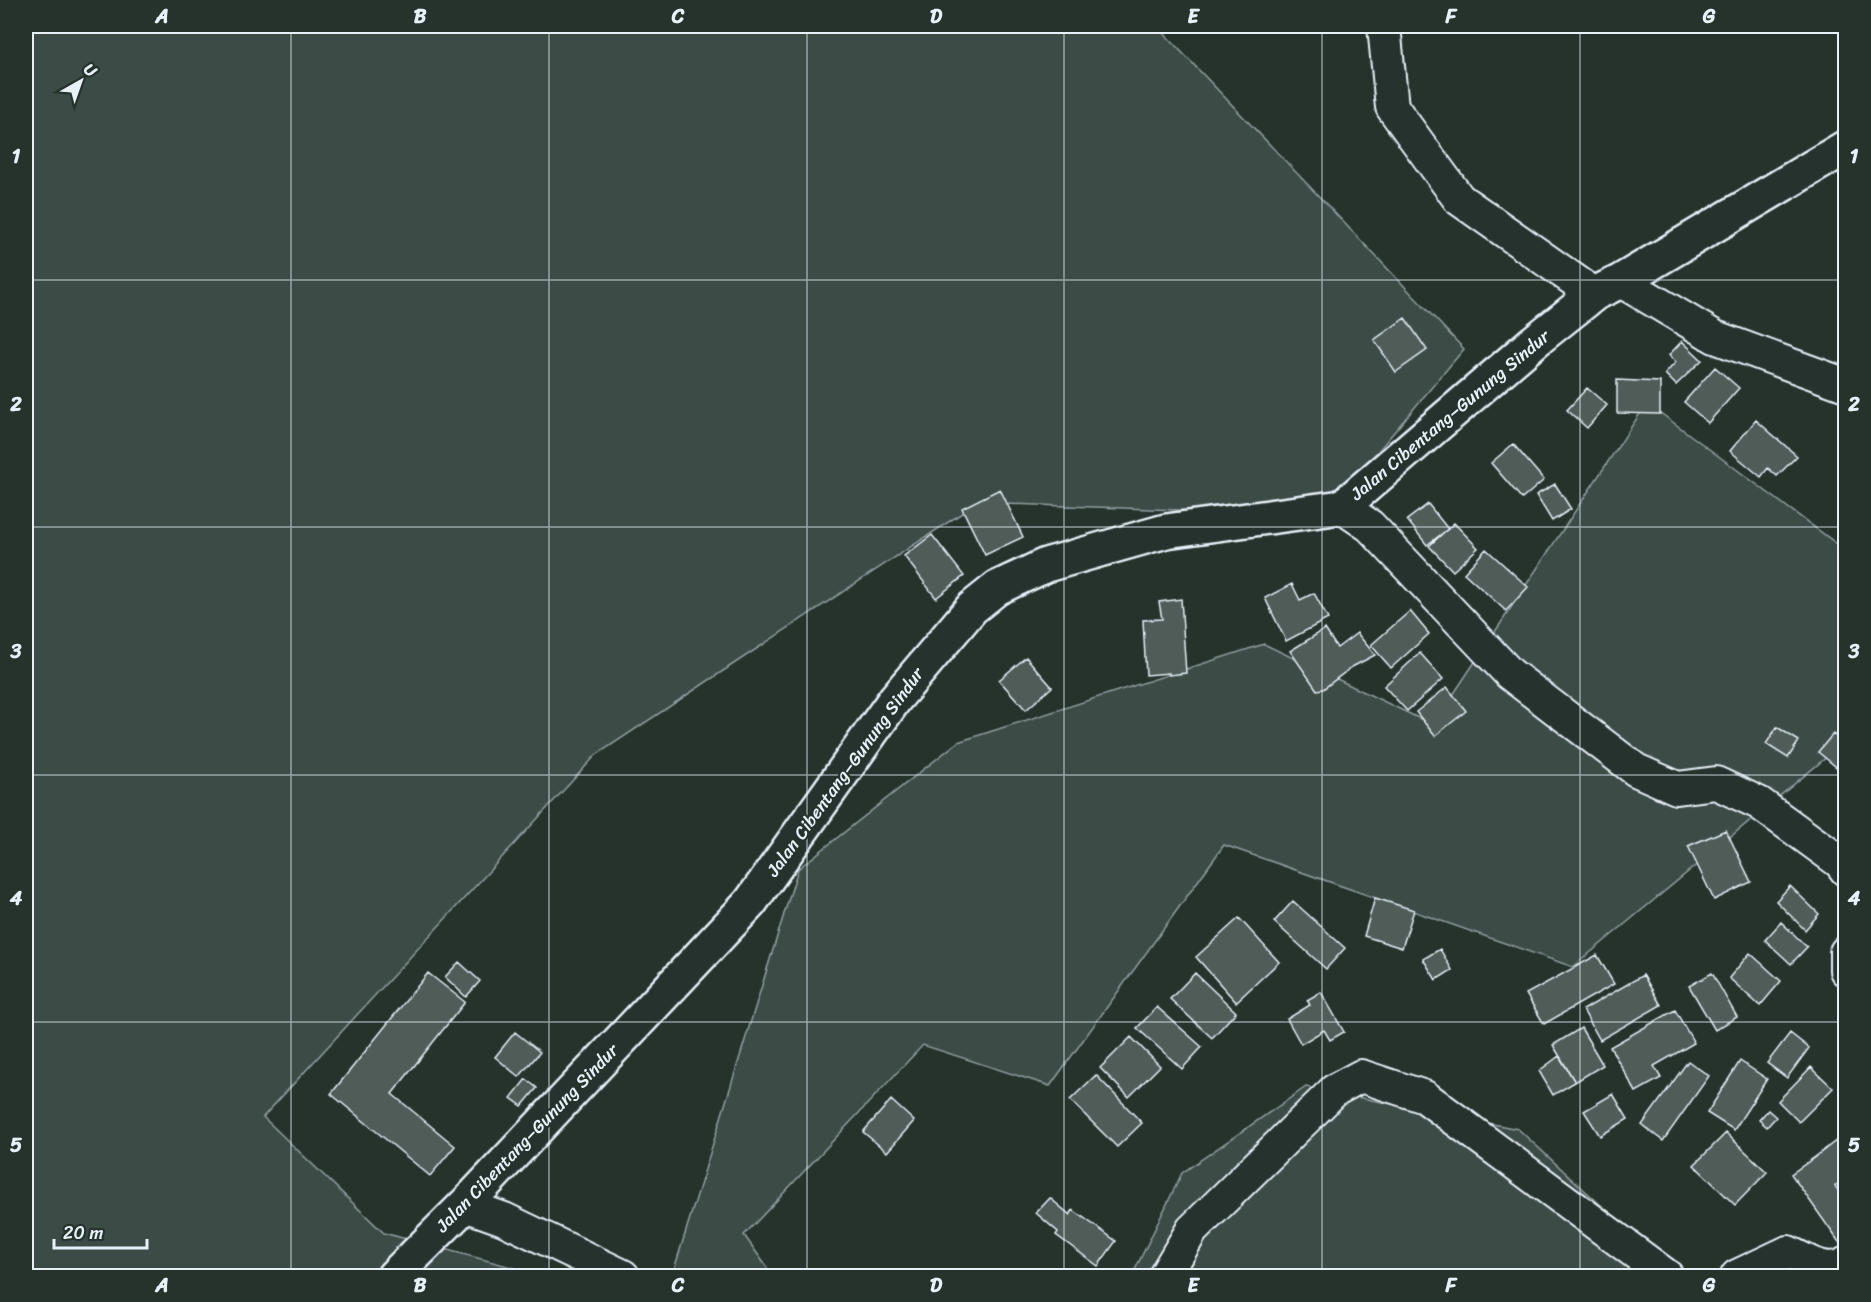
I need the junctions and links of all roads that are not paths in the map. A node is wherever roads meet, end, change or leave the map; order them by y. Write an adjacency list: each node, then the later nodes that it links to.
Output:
1 (1384, 26): 3 (street)
2 (1845, 147): 3 (street, Jalan Cibentang–Gunung Sindur)
3 (1607, 287): 4 (street); 5 (street, Jalan Cibentang–Gunung Sindur)
4 (1845, 385)
5 (1342, 507): 6 (street); 9 (street, Jalan Cibentang–Gunung Sindur)
6 (1845, 870)
7 (1845, 952): 8 (street)
8 (1845, 970)
9 (465, 1205): 11 (street, Jalan Cibentang–Gunung Sindur); 12 (street)
10 (1845, 1263): 15 (street)
11 (394, 1276)
12 (623, 1276)
13 (1165, 1276): 14 (street)
14 (1667, 1276)
15 (1737, 1276)

